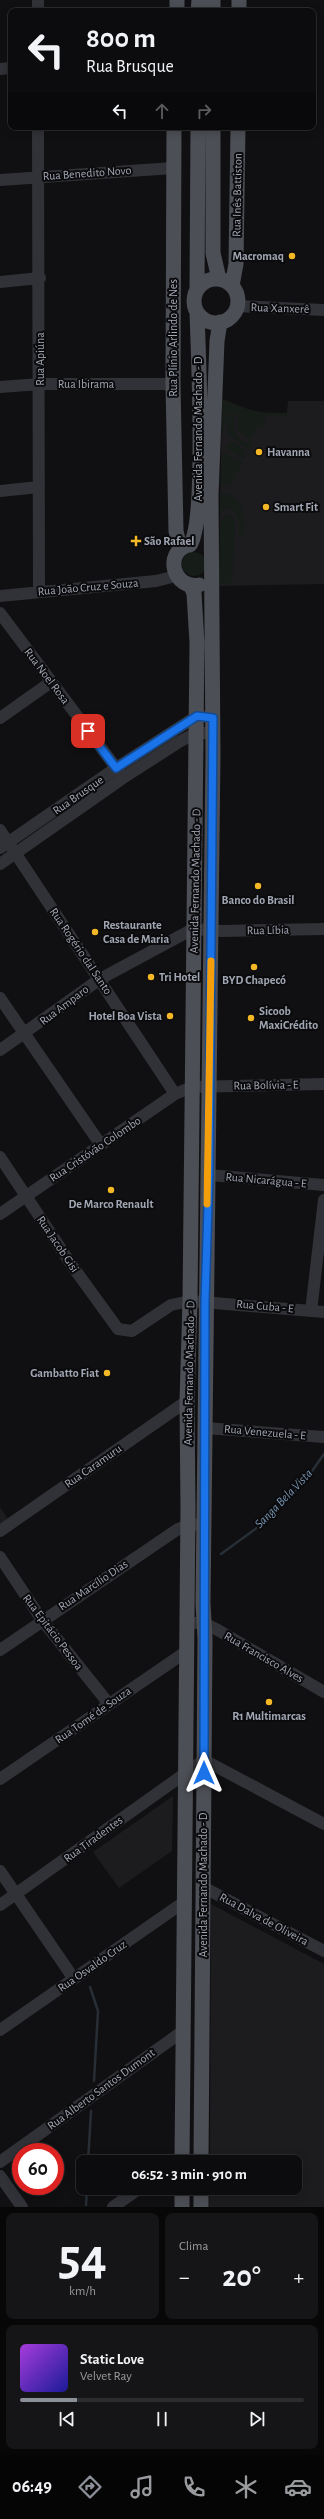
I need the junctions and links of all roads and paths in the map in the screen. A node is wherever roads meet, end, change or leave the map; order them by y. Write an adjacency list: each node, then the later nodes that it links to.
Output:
1 (38, 130): 7 (street, Rua Apiúna)
2 (174, 130): 6 (main road, Rua Plínio Arlindo de Nes)
3 (198, 130): 12 (main road)
4 (213, 130): 11 (main road)
5 (238, 130): 11 (main road, Rua Inês Battiston)
6 (173, 168): 7 (street, Rua Benedito Novo); 18 (main road, Rua Plínio Arlindo de Nes)
7 (37, 176): 8 (street, Rua Benedito Novo); 9 (street, Rua Apiúna)
8 (0, 180)
9 (40, 278): 10 (street); 17 (street, Rua Apiúna)
10 (0, 282)
11 (225, 282): 12 (main road); 13 (main road)
12 (197, 288): 15 (main road)
13 (237, 306): 14 (street, Rua Xanxerê); 16 (main road)
14 (324, 310)
15 (197, 312): 16 (main road); 22 (main road, Avenida Fernando Machado - D)
16 (220, 322): 23 (main road, Avenida Fernando Machado - D)
17 (40, 384): 18 (street, Rua Ibirama); 19 (street, Rua Ibirama); 20 (street, Rua Apiúna)
18 (173, 384): 22 (main road, Rua Plínio Arlindo de Nes)
19 (0, 387)
20 (39, 487): 21 (street); 27 (street, Rua Apiúna)
21 (0, 490)
22 (185, 547): 23 (main road); 24 (main road)
23 (211, 554): 25 (main road)
24 (176, 576): 26 (main road); 27 (street, Rua João Cruz e Souza)
25 (211, 576): 26 (main road); 33 (main road, Avenida Fernando Machado - D)
26 (190, 585): 31 (main road, Avenida Fernando Machado - D)
27 (39, 591): 28 (street, Rua João Cruz e Souza)
28 (0, 596)
29 (0, 613): 30 (street, Rua Noel Rosa)
30 (51, 682): 32 (street); 37 (street, Rua Noel Rosa)
31 (197, 716): 33 (street); 34 (main road, Avenida Fernando Machado - D); 36 (street, Rua Brusque)
32 (0, 718)
33 (213, 718): 35 (main road, Avenida Fernando Machado - D)
34 (196, 732): 35 (street); 36 (street, Rua Brusque); 38 (main road, Avenida Fernando Machado - D)
35 (213, 733): 39 (main road, Avenida Fernando Machado - D)
36 (149, 755): 37 (street, Rua Brusque)
37 (120, 773): 41 (street, Rua Brusque); 42 (street, Rua Brusque)
38 (196, 828): 39 (main road); 44 (main road, Avenida Fernando Machado - D)
39 (213, 828): 46 (main road, Avenida Fernando Machado - D)
40 (0, 830): 41 (street, Rua Rogério dal Santo)
41 (4, 845): 42 (street, Rua Rogério dal Santo)
42 (16, 852): 43 (street, Rua Brusque); 47 (street, Rua Rogério dal Santo)
43 (0, 864)
44 (193, 929): 46 (street, Rua Líbia); 47 (street, Rua Amparo); 53 (main road, Avenida Fernando Machado - D)
45 (324, 929): 46 (street, Rua Líbia)
46 (211, 930): 52 (main road, Avenida Fernando Machado - D)
47 (100, 979): 49 (street, Rua Amparo); 54 (street, Rua Rogério dal Santo)
48 (0, 998): 49 (street)
49 (25, 1034): 50 (street, Rua Amparo); 55 (street)
50 (0, 1050)
51 (324, 1084): 52 (street, Rua Bolívia - E)
52 (209, 1086): 53 (street, Rua Bolívia - E); 57 (main road, Avenida Fernando Machado - D)
53 (192, 1087): 54 (street, Rua Cristóvão Colombo); 62 (main road, Avenida Fernando Machado - D)
54 (175, 1094): 55 (street, Rua Cristóvão Colombo)
55 (101, 1145): 59 (street, Rua Cristóvão Colombo)
56 (0, 1157): 59 (street, Rua Jacob Gisi)
57 (209, 1175): 58 (street, Rua Nicarágua - E); 62 (main road, Avenida Fernando Machado - D)
58 (324, 1185)
59 (26, 1196): 61 (street, Rua Cristóvão Colombo); 65 (street, Rua Jacob Gisi)
60 (324, 1200): 63 (street)
61 (0, 1214)
62 (198, 1301): 63 (street, Rua Cuba - E); 65 (street, Rua Cuba - E); 66 (main road, Avenida Fernando Machado - D); 67 (main road, Avenida Fernando Machado - D)
63 (311, 1311): 64 (street, Rua Cuba - E)
64 (324, 1312)
65 (118, 1329)
66 (187, 1402): 70 (main road, Avenida Fernando Machado - D); 71 (street, Rua Caramuru)
67 (205, 1428): 68 (street, Rua Venezuela - E); 69 (main road, Avenida Fernando Machado - D)
68 (324, 1437)
69 (204, 1524): 70 (street); 75 (main road, Avenida Fernando Machado - D)
70 (188, 1525): 73 (street, Rua Marcílio Dias); 74 (main road, Avenida Fernando Machado - D)
71 (0, 1531)
72 (0, 1557): 73 (street, Rua Epitácio Pessoa)
73 (42, 1620): 76 (street, Rua Marcílio Dias); 79 (street, Rua Epitácio Pessoa)
74 (187, 1623): 75 (street); 77 (main road, Avenida Fernando Machado - D)
75 (204, 1623): 78 (street, Rua Francisco Alves); 80 (main road, Avenida Fernando Machado - D)
76 (0, 1650)
77 (187, 1651): 79 (street, Rua Tomé de Souza); 81 (main road, Avenida Fernando Machado - D)
78 (322, 1689)
79 (109, 1704): 82 (street, Rua Tomé de Souza)
80 (204, 1760): 81 (street, Rua Tiradentes); 83 (street); 85 (main road, Avenida Fernando Machado - D)
81 (186, 1773): 86 (street, Rua Tiradentes); 87 (main road, Avenida Fernando Machado - D)
82 (0, 1780)
83 (324, 1824)
84 (0, 1871): 86 (street)
85 (203, 1887): 89 (street, Rua Dalva de Oliveira); 94 (main road, Avenida Fernando Machado - D)
86 (16, 1894): 88 (street, Rua Tiradentes); 90 (street)
87 (184, 1902): 90 (street, Rua Osvaldo Cruz); 92 (main road, Avenida Fernando Machado - D)
88 (0, 1906)
89 (324, 1951)
90 (74, 1979): 91 (street, Rua Osvaldo Cruz)
91 (0, 2030)
92 (183, 2031): 93 (main road, Avenida Fernando Machado - D); 95 (street, Rua Alberto Santos Dumont)
93 (180, 2155)
94 (201, 2155)
95 (0, 2162)
96 (0, 2176): 100 (street)
97 (130, 2195): 101 (street)
98 (182, 2195): 102 (main road)
99 (201, 2195): 103 (main road)
100 (22, 2207)
101 (113, 2207)
102 (182, 2207)
103 (200, 2207)

